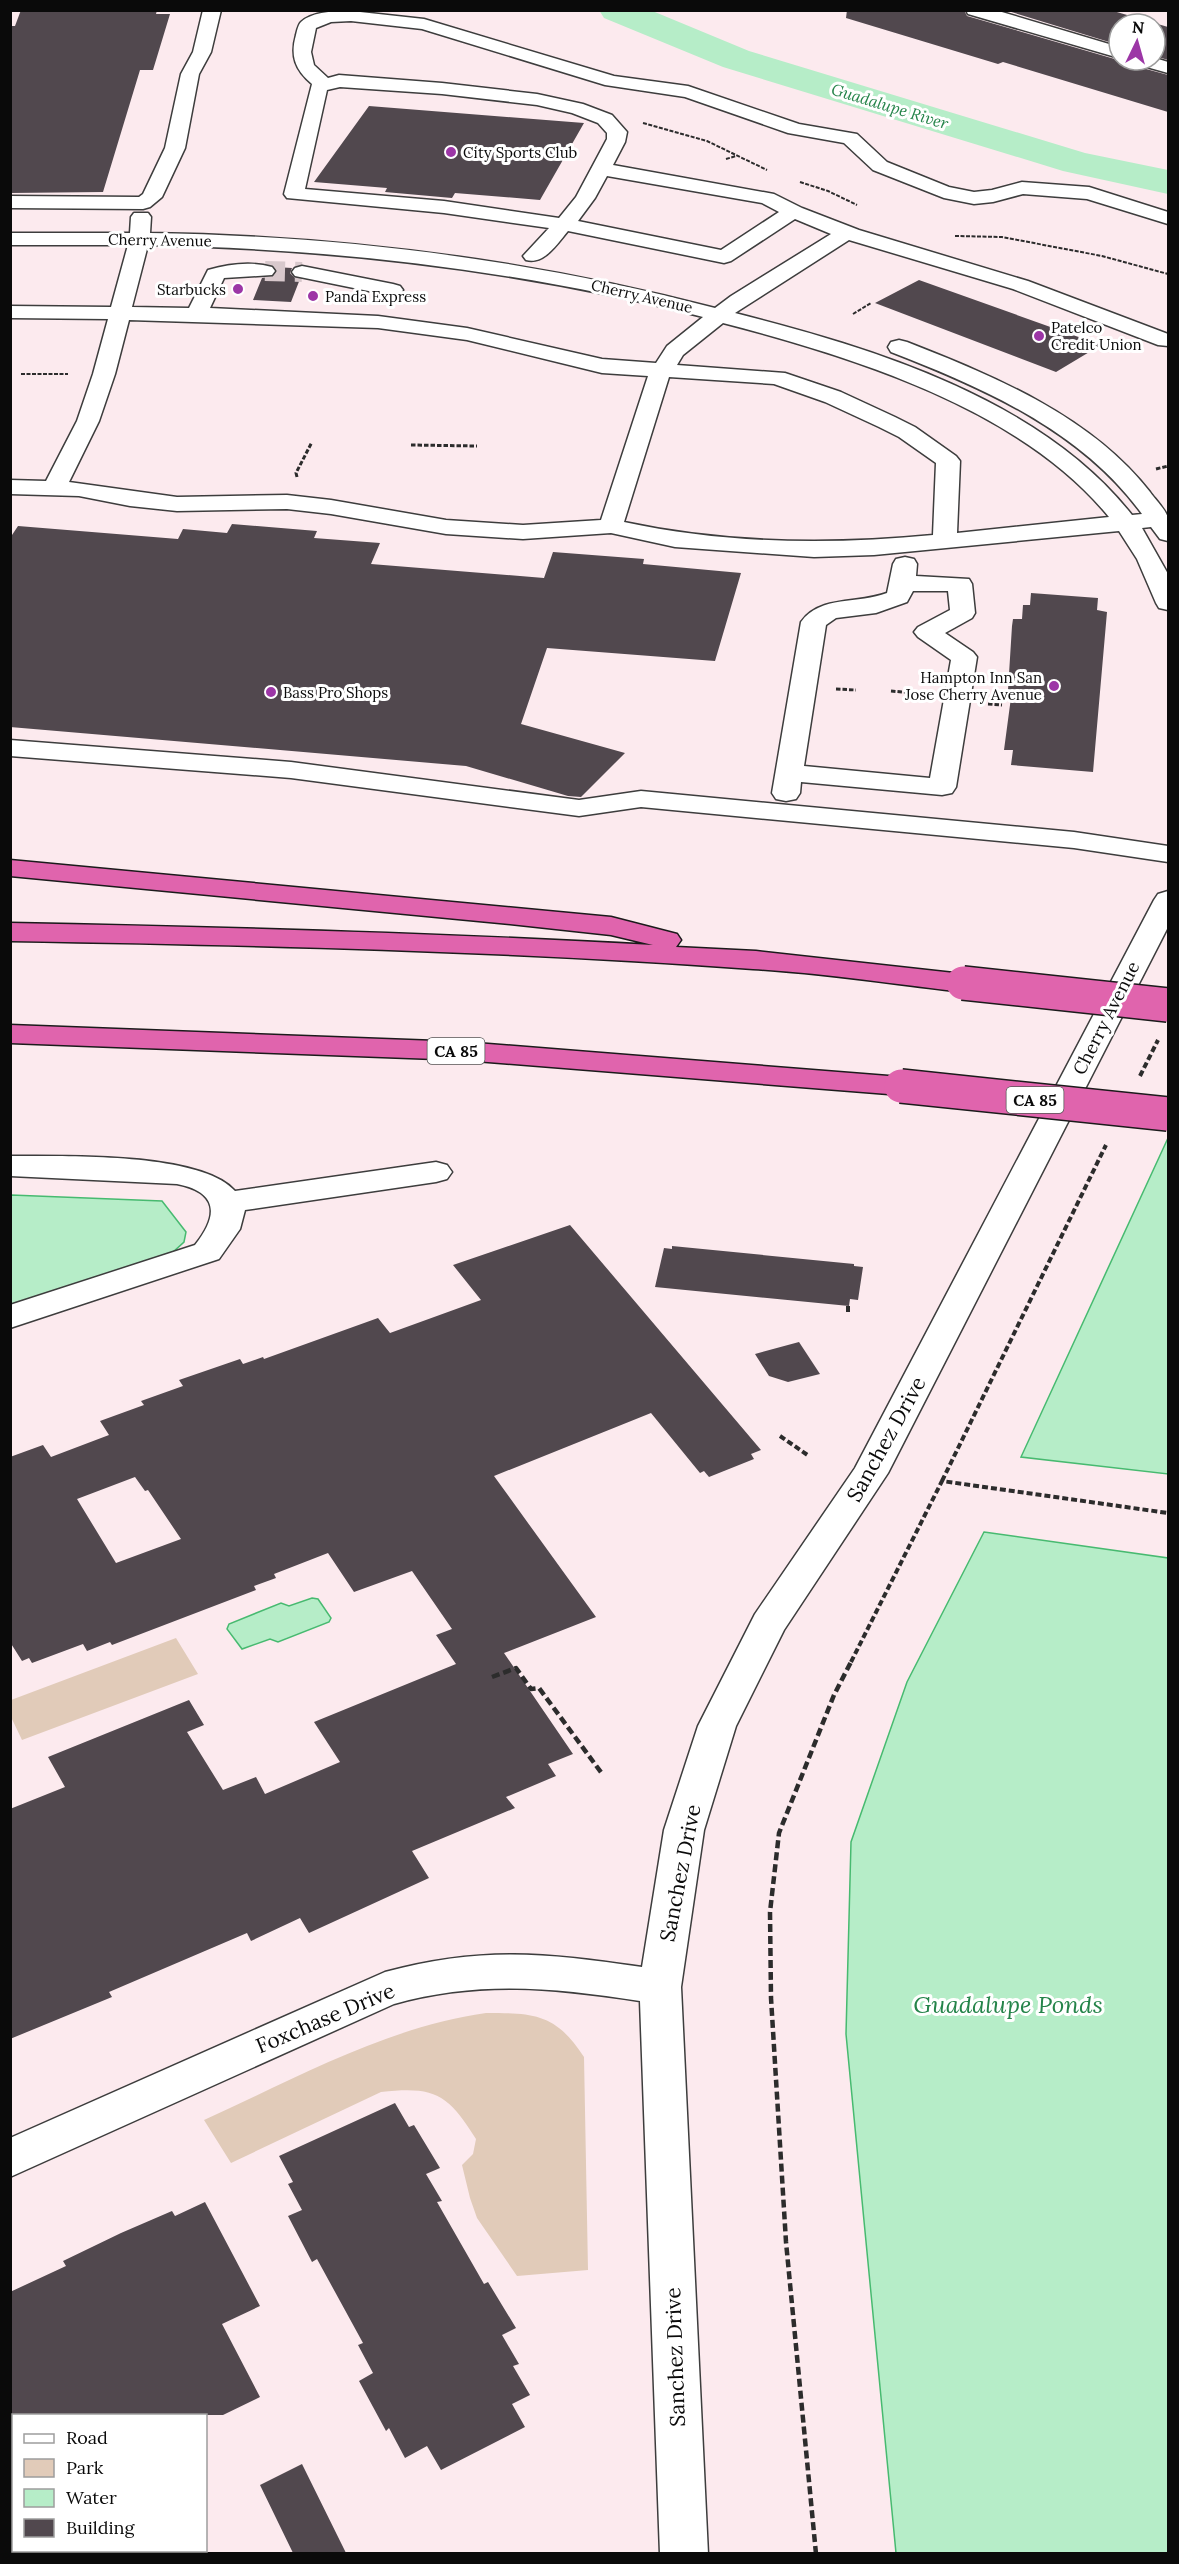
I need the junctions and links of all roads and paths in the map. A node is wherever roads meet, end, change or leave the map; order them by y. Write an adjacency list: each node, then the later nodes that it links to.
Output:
1 (212, 10): 12 (street)
2 (974, 10): 3 (street)
3 (1107, 49)
4 (325, 85): 8 (street); 15 (street); 17 (street)
5 (642, 123): 6 (path)
6 (736, 156): 7 (path); 9 (path)
7 (726, 159)
8 (601, 169): 14 (street); 17 (street)
9 (772, 172)
10 (791, 179): 13 (path)
11 (10, 202): 12 (street)
12 (143, 203): 18 (street)
13 (862, 208)
14 (792, 212): 17 (street); 19 (street)
15 (1168, 218)
16 (10, 224): 18 (street, Cherry Avenue)
17 (562, 225): 22 (street)
18 (140, 231): 21 (street, Cherry Avenue); 22 (street, Cherry Avenue); 30 (street); 33 (street, Cherry Avenue)
19 (845, 234): 27 (street); 36 (street)
20 (948, 235): 25 (path)
21 (10, 239)
22 (533, 256): 27 (street, Cherry Avenue)
23 (265, 271): 31 (street)
24 (302, 272): 26 (street)
25 (1168, 274)
26 (393, 290)
27 (738, 300): 33 (street); 34 (street, Cherry Avenue)
28 (871, 303): 32 (path)
29 (10, 312): 30 (street)
30 (119, 313): 31 (street); 47 (street)
31 (197, 314): 37 (street)
32 (853, 314)
33 (718, 315): 37 (street); 48 (street, Cherry Avenue)
34 (830, 326)
35 (876, 339): 50 (street)
36 (1166, 340)
37 (661, 371): 49 (street); 51 (street)
38 (21, 374): 39 (path)
39 (68, 374)
40 (312, 442): 45 (path)
41 (411, 445): 42 (path)
42 (477, 446)
43 (1168, 466): 44 (path)
44 (1156, 469)
45 (298, 480)
46 (10, 487): 47 (street)
47 (54, 488): 49 (street)
48 (1128, 523): 50 (street); 51 (street); 54 (street, Cherry Avenue)
49 (611, 526): 52 (street)
50 (1163, 527)
51 (945, 541): 52 (street)
52 (907, 544): 53 (street)
53 (903, 583): 60 (street); 60 (street)
54 (1168, 603)
55 (834, 689): 56 (path)
56 (856, 690)
57 (891, 692): 58 (path)
58 (930, 695)
59 (10, 748): 61 (street)
60 (789, 773): 61 (street)
61 (783, 812): 62 (street)
62 (1168, 854)
63 (10, 868): 66 (highway)
64 (1168, 900): 75 (street, Cherry Avenue)
65 (10, 932): 66 (highway)
66 (756, 960): 67 (highway, bridge)
67 (1168, 1005)
68 (10, 1034): 71 (highway, CA 85, bridge)
69 (1158, 1040): 70 (path)
70 (1137, 1083)
71 (1168, 1114)
72 (1110, 1136): 82 (path)
73 (10, 1166): 76 (street)
74 (436, 1172): 76 (street)
75 (1011, 1201): 86 (street, Sanchez Drive)
76 (227, 1202): 79 (street)
77 (848, 1306): 78 (path)
78 (848, 1312)
79 (10, 1317)
80 (780, 1436): 81 (path)
81 (809, 1456)
82 (942, 1481): 83 (path); 89 (path)
83 (1168, 1513)
84 (492, 1677): 85 (path)
85 (603, 1775)
86 (660, 1987): 87 (street, Foxchase Drive); 88 (street, Sanchez Drive)
87 (10, 2158)
88 (684, 2553)
89 (816, 2553)

